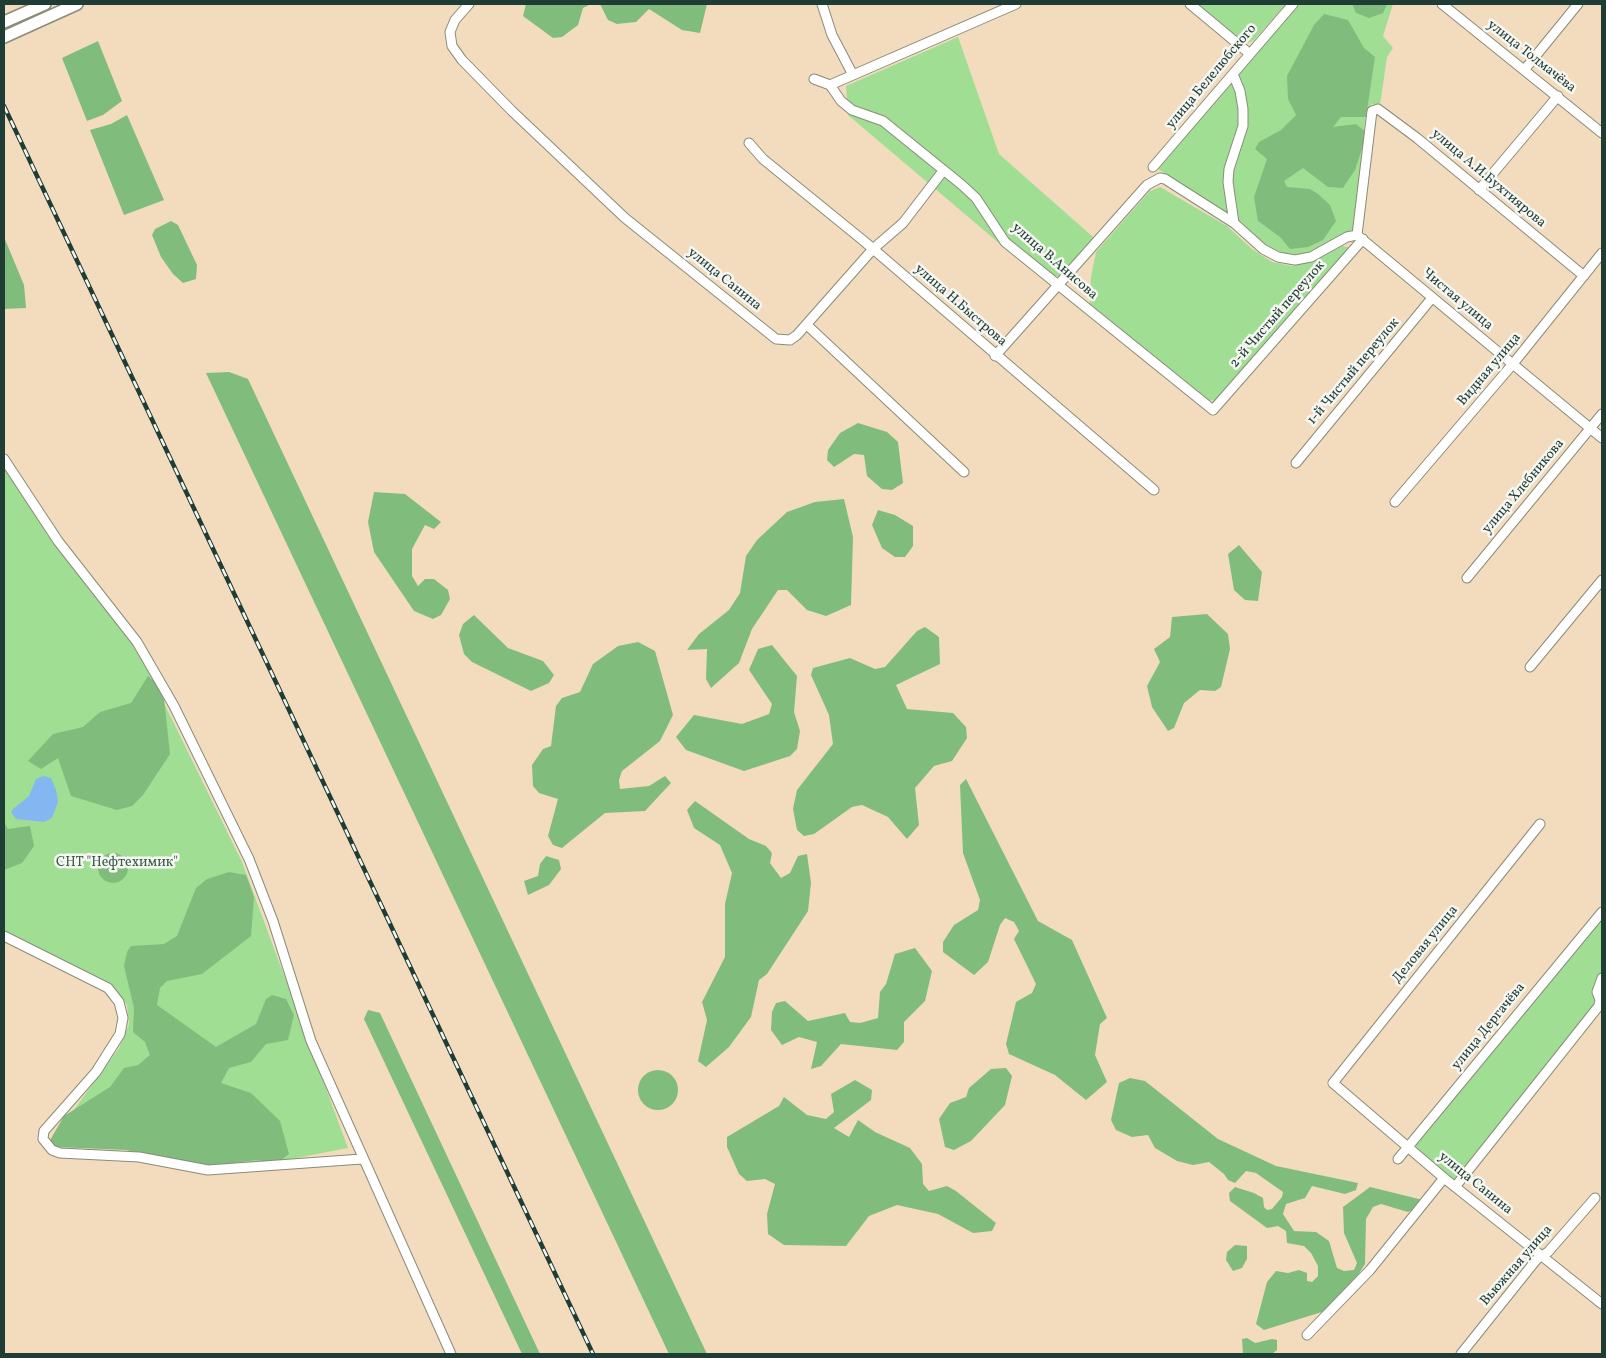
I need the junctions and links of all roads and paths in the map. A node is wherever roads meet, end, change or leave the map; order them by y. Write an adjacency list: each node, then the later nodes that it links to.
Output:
1 (45, 4): 10 (main road)
2 (78, 4): 11 (main road)
3 (469, 4): 31 (street, улица Санина)
4 (822, 4): 15 (street)
5 (1016, 4): 15 (street)
6 (1190, 4): 12 (street)
7 (1293, 4): 12 (street, улица Белелюбского)
8 (1442, 4): 13 (street, улица Толмачёва)
9 (1578, 4): 13 (street)
10 (4, 22)
11 (4, 37)
12 (1250, 54): 14 (street, улица Белелюбского)
13 (1525, 69): 18 (street, улица Толмачёва)
14 (1234, 74): 21 (street, улица Белелюбского); 24 (street)
15 (853, 75): 17 (street)
16 (814, 80): 17 (street)
17 (830, 85): 22 (street, улица В.Анисова)
18 (1558, 96): 19 (street, улица Толмачёва); 23 (street)
19 (1602, 133)
20 (749, 143): 26 (street, улица Н.Быстрова)
21 (1153, 167)
22 (943, 171): 26 (street, улица Санина); 29 (street, улица В.Анисова)
23 (1479, 190): 25 (street, улица А.И.Бухтиярова); 28 (street, улица А.И.Бухтиярова)
24 (1234, 223): 25 (street); 29 (street)
25 (1360, 237): 30 (street, Чистая улица); 34 (street, 2-й Чистый переулок)
26 (873, 249): 31 (street, улица Санина); 32 (street, улица Н.Быстрова)
27 (1602, 253): 28 (street, Видная улица)
28 (1584, 276): 33 (street, Видная улица)
29 (1058, 284): 32 (street); 34 (street, улица В.Анисова)
30 (1432, 298): 33 (street, Чистая улица); 39 (street, 1-й Чистый переулок)
31 (807, 325): 40 (street)
32 (995, 356): 41 (street, улица Н.Быстрова)
33 (1512, 365): 36 (street, Чистая улица); 42 (street, Видная улица)
34 (1213, 410)
35 (1602, 414): 36 (street, улица Хлебникова)
36 (1590, 428): 37 (street, Чистая улица); 43 (street, улица Хлебникова)
37 (1602, 438)
38 (4, 458): 53 (street)
39 (1296, 463)
40 (964, 472)
41 (1154, 490)
42 (1395, 502)
43 (1467, 578)
44 (1602, 580): 45 (street)
45 (1530, 667)
46 (1540, 824): 51 (street, Деловая улица)
47 (1602, 912): 52 (street, улица Дергачёва)
48 (4, 936): 53 (street)
49 (1602, 978): 50 (street)
50 (1601, 1003): 56 (street)
51 (1333, 1083): 52 (street, улица Санина)
52 (1408, 1147): 54 (street, улица Дергачёва); 55 (street, улица Санина)
53 (362, 1159): 61 (street)
54 (1398, 1159)
55 (1444, 1178): 56 (street, улица Санина); 60 (street)
56 (1455, 1187): 58 (street, улица Санина)
57 (1594, 1198): 58 (street, Вьюжная улица)
58 (1543, 1256): 59 (street, улица Санина); 62 (street, Вьюжная улица)
59 (1602, 1304)
60 (1307, 1335)
61 (451, 1354)
62 (1461, 1354)

